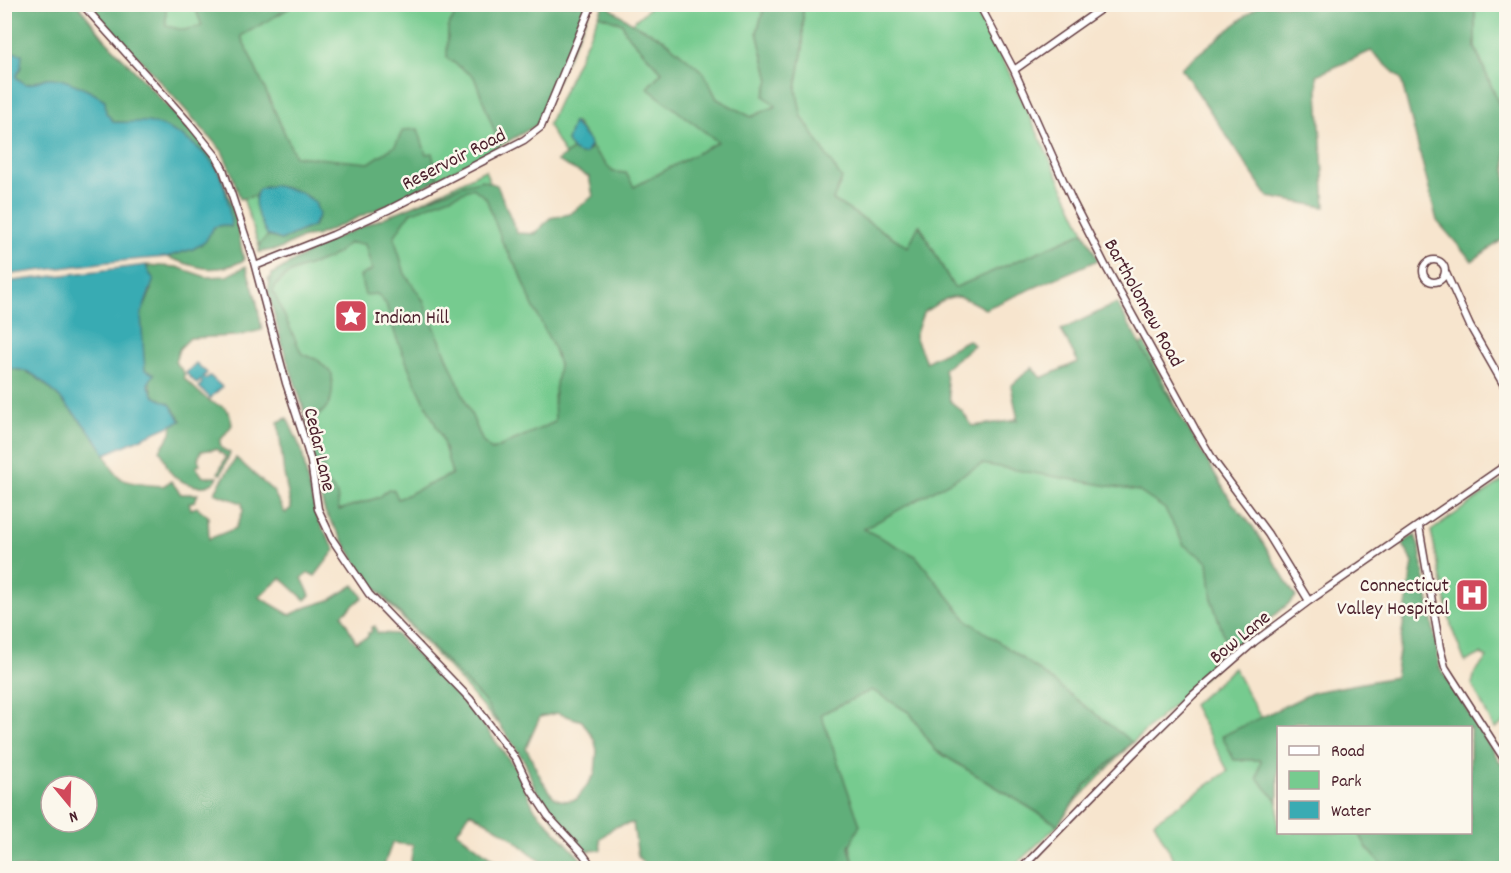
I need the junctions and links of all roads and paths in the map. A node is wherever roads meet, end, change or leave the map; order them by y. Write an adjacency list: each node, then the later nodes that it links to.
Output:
1 (82, 4): 6 (street, Cedar Lane)
2 (592, 4): 6 (street, Reservoir Road)
3 (979, 4): 5 (street, Bartholomew Road)
4 (1108, 4): 5 (street)
5 (1014, 70): 11 (street, Bartholomew Road)
6 (255, 266): 13 (street, Cedar Lane)
7 (1446, 273): 8 (street)
8 (1506, 389)
9 (1506, 465): 10 (street, Bow Lane)
10 (1419, 526): 11 (street, Bow Lane); 12 (street)
11 (1309, 601): 14 (street, Bow Lane)
12 (1506, 762)
13 (592, 868)
14 (1022, 868)

